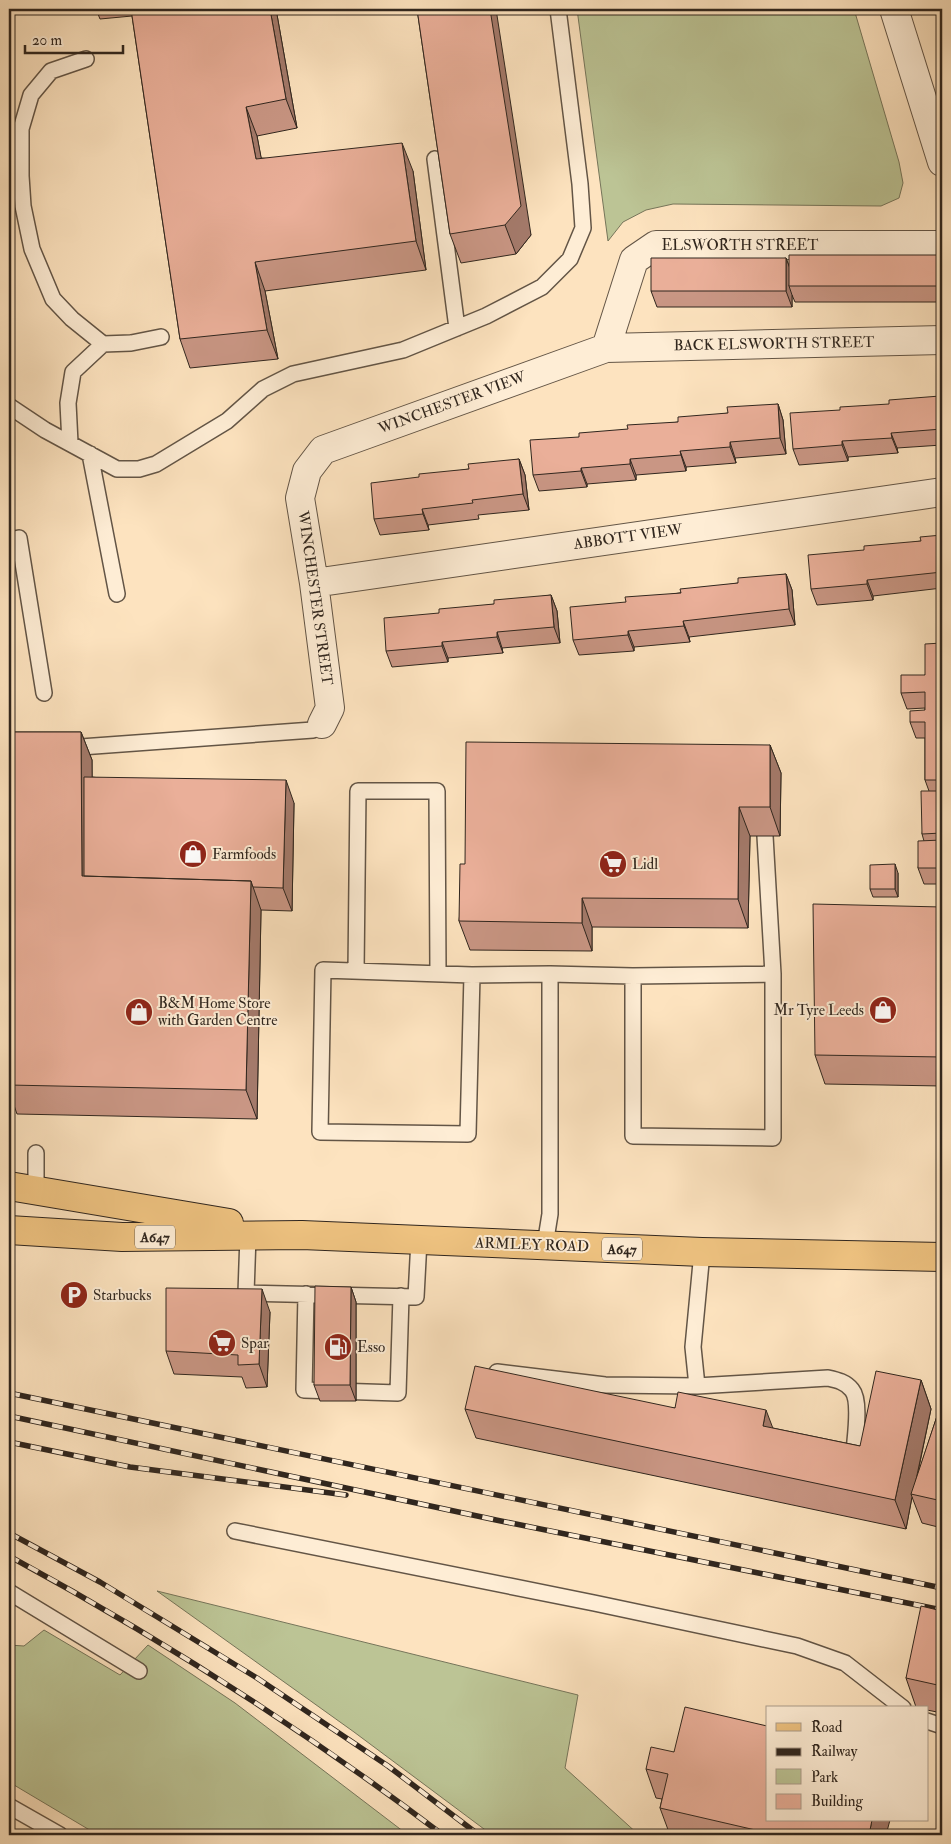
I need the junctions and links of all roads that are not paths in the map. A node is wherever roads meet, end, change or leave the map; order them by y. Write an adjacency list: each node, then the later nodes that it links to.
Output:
1 (558, 9): 7 (lane)
2 (894, 9): 5 (street)
3 (86, 59): 10 (lane)
4 (435, 159): 7 (lane)
5 (942, 162)
6 (942, 245): 11 (street, ELSWORTH STREET)
7 (457, 328): 14 (lane)
8 (161, 336): 10 (lane)
9 (942, 340): 11 (street, BACK ELSWORTH STREET)
10 (104, 344): 13 (lane)
11 (606, 348): 15 (street, WINCHESTER VIEW)
12 (9, 406): 13 (lane)
13 (70, 443): 14 (lane)
14 (90, 454): 19 (lane)
15 (307, 471): 18 (street, WINCHESTER STREET)
16 (942, 492): 18 (street, ABBOTT VIEW)
17 (9, 540): 20 (lane)
18 (314, 583): 21 (street, WINCHESTER STREET)
19 (116, 594)
20 (44, 693)
21 (322, 724): 22 (lane)
22 (53, 740)
23 (765, 836): 27 (lane)
24 (356, 971): 25 (lane); 25 (lane); 28 (lane)
25 (438, 973): 28 (lane)
26 (550, 974): 28 (lane); 29 (lane); 37 (lane)
27 (772, 974): 29 (lane); 29 (lane)
28 (472, 975)
29 (633, 976)
30 (36, 1153): 32 (lane)
31 (9, 1186): 32 (main road, A647)
32 (36, 1191): 35 (main road, A647)
33 (9, 1230): 34 (main road, A647)
34 (248, 1236): 35 (main road, A647); 40 (lane)
35 (302, 1236): 36 (main road, ARMLEY ROAD / A647)
36 (419, 1240): 37 (main road, ARMLEY ROAD / A647); 41 (lane)
37 (546, 1245): 38 (main road, ARMLEY ROAD / A647)
38 (702, 1252): 39 (main road, ARMLEY ROAD / A647); 43 (lane)
39 (942, 1257)
40 (306, 1294): 41 (lane); 41 (lane)
41 (401, 1296)
42 (487, 1371): 43 (lane)
43 (697, 1386): 44 (lane)
44 (854, 1452)
45 (235, 1531): 48 (lane)
46 (9, 1592): 47 (lane)
47 (139, 1671)
48 (900, 1706)
49 (928, 1721): 50 (lane)
50 (942, 1726)
51 (9, 1806): 52 (lane)
52 (60, 1835)

